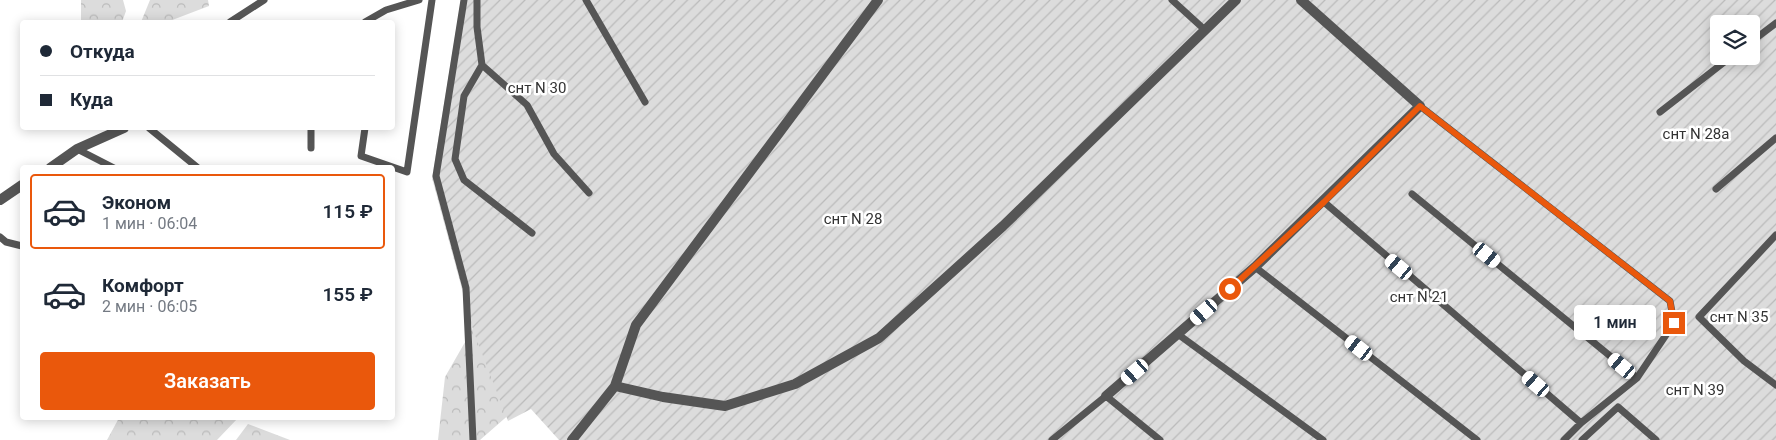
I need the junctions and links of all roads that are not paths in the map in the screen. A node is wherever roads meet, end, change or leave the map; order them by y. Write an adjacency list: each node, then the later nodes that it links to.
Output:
1 (264, 0): 11 (lane)
2 (419, 0): 12 (lane)
3 (432, 0): 32 (lane)
4 (464, 0): 50 (lane)
5 (477, 0): 16 (lane)
6 (586, 0): 18 (lane)
7 (878, 0): 47 (street)
8 (1172, 0): 14 (lane)
9 (1236, 0): 14 (street)
10 (1301, 0): 19 (street)
11 (233, 20)
12 (368, 20)
13 (1776, 23): 15 (lane)
14 (1205, 30): 47 (street)
15 (1760, 35)
16 (482, 65): 35 (lane); 39 (lane)
17 (1720, 65): 20 (lane)
18 (645, 102)
19 (1420, 106): 38 (street); 45 (lane)
20 (1660, 112)
21 (120, 130): 27 (street)
22 (151, 130): 30 (lane)
23 (311, 130): 26 (lane)
24 (365, 130): 31 (lane)
25 (1776, 138): 34 (lane)
26 (311, 148)
27 (77, 149): 28 (street); 29 (lane)
28 (54, 165)
29 (108, 165)
30 (194, 165)
31 (387, 165)
32 (395, 168)
33 (20, 186): 37 (street)
34 (1716, 189)
35 (589, 193)
36 (1412, 194): 45 (lane)
37 (0, 200)
38 (1324, 202): 43 (street); 49 (lane)
39 (532, 233)
40 (1776, 235): 46 (lane)
41 (0, 237): 42 (lane)
42 (20, 246)
43 (1255, 267): 44 (street); 55 (lane)
44 (1179, 334): 48 (street); 54 (lane)
45 (1637, 378): 49 (lane)
46 (1776, 385)
47 (615, 386): 51 (street)
48 (1106, 396): 52 (lane); 53 (lane)
49 (1581, 423): 56 (lane)
50 (473, 440)
51 (572, 440)
52 (1052, 440)
53 (1160, 440)
54 (1323, 440)
55 (1477, 440)
56 (1564, 440)
57 (1582, 440): 58 (lane)
58 (1656, 440)

